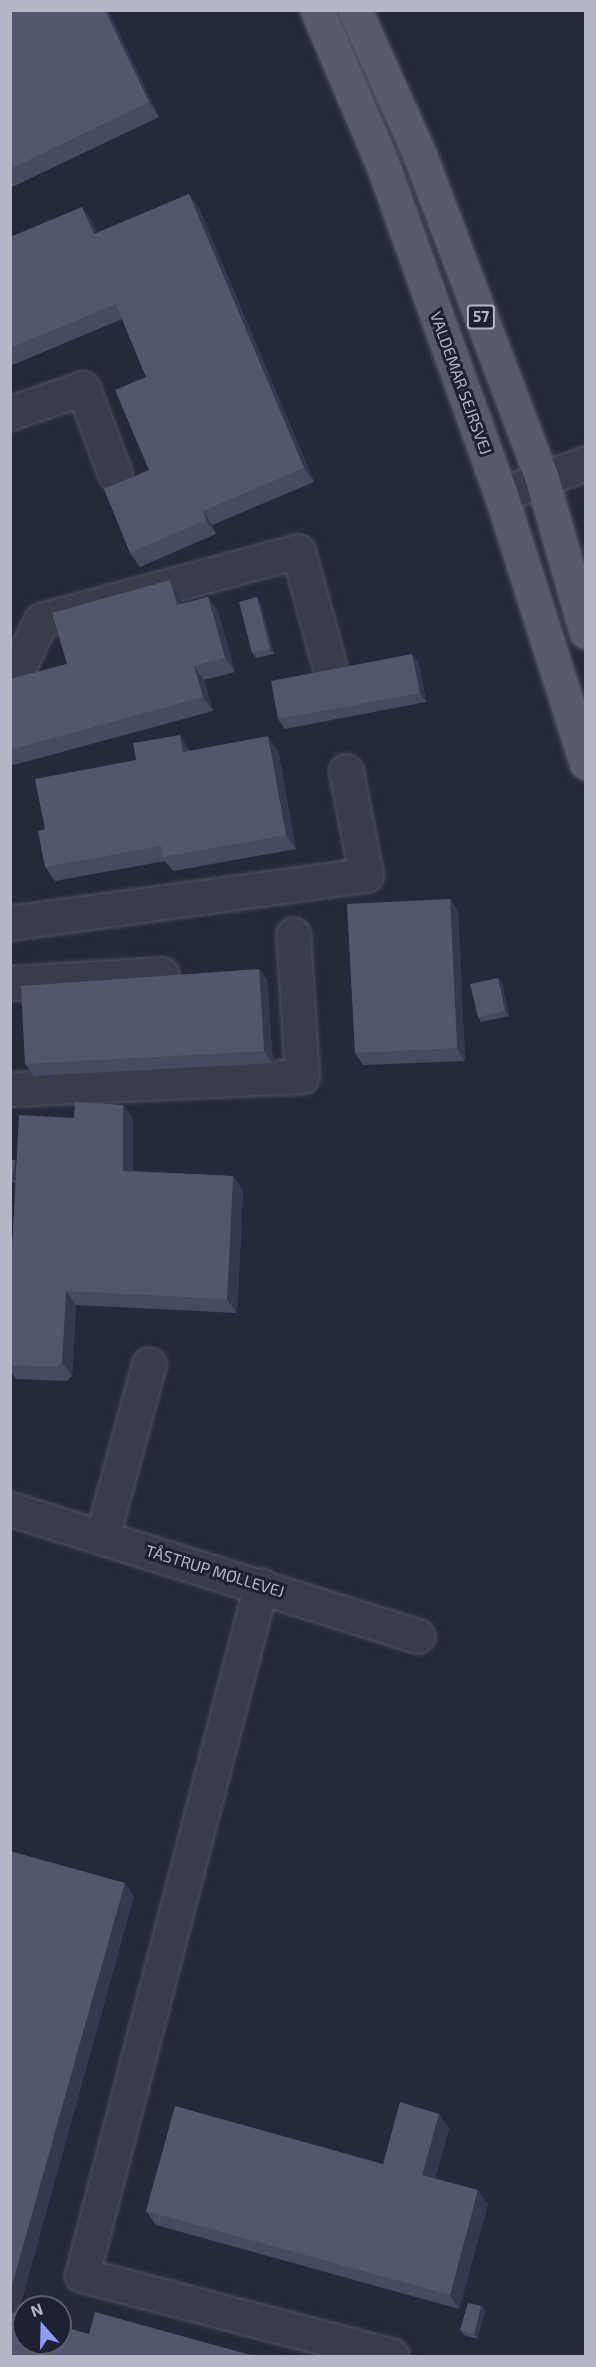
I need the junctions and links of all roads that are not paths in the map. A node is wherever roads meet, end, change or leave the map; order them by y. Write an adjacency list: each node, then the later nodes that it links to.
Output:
1 (317, 10): 7 (main road, VALDEMAR SEJRSVEJ / 57)
2 (355, 10): 6 (main road, 57)
3 (10, 413): 5 (street)
4 (585, 463): 6 (street)
5 (115, 474)
6 (542, 479): 7 (street); 8 (main road, 57)
7 (501, 495): 11 (main road, VALDEMAR SEJRSVEJ / 57)
8 (585, 632)
9 (329, 664): 10 (street)
10 (10, 673)
11 (585, 763)
12 (346, 771): 13 (street)
13 (10, 923)
14 (293, 934): 17 (street)
15 (162, 974): 16 (street)
16 (10, 982)
17 (10, 1089)
18 (149, 1364): 20 (street)
19 (10, 1509): 20 (street, TÅSTRUP MØLLEVEJ)
20 (102, 1537): 21 (street, TÅSTRUP MØLLEVEJ)
21 (261, 1585): 22 (street, TÅSTRUP MØLLEVEJ); 23 (street)
22 (418, 1636)
23 (392, 2356)

